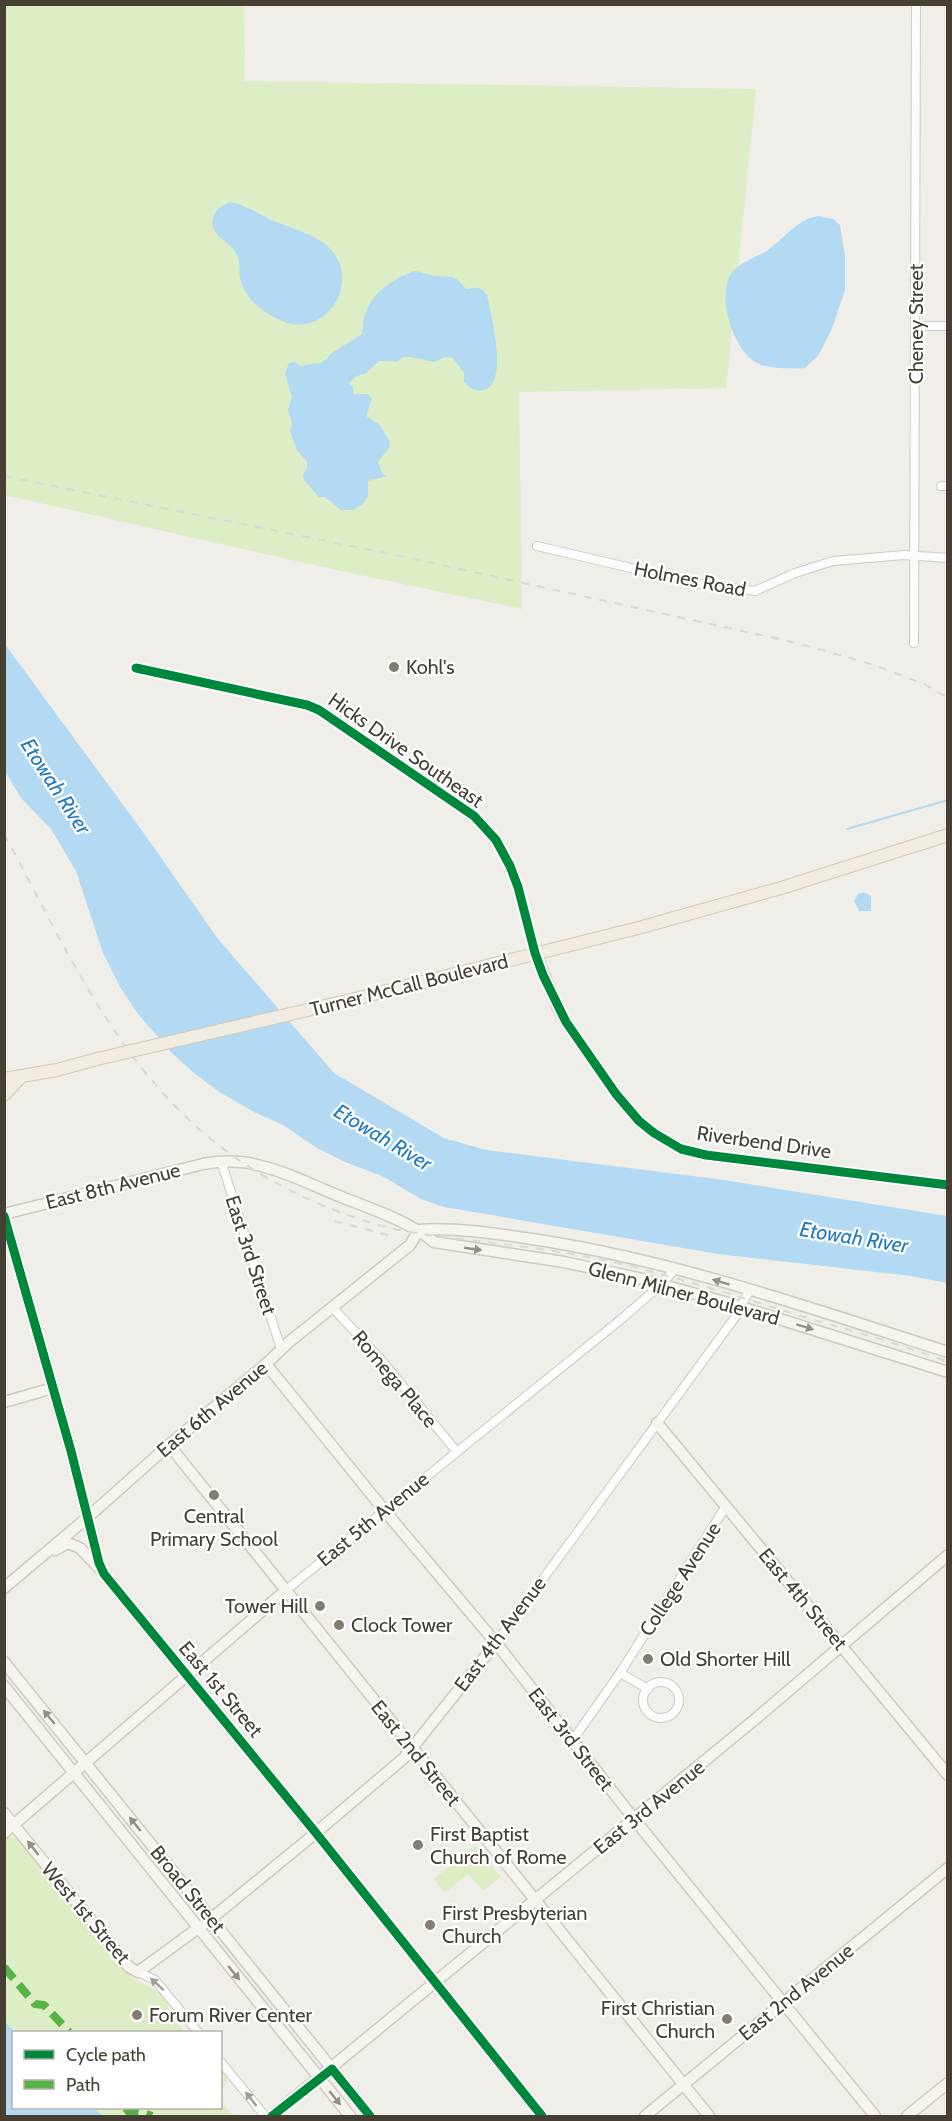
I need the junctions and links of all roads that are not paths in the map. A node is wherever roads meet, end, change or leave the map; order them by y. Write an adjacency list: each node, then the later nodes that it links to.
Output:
1 (916, 4): 2 (street, Cheney Street)
2 (916, 326): 3 (street); 5 (street, Cheney Street)
3 (948, 326)
4 (537, 546): 5 (street, Holmes Road)
5 (915, 557): 6 (street, Holmes Road); 7 (street, Cheney Street)
6 (948, 558)
7 (915, 643)
8 (136, 668): 10 (street, Hicks Drive Southeast)
9 (948, 835): 10 (main road, Turner McCall Boulevard)
10 (535, 953): 11 (main road, Turner McCall Boulevard, bridge); 15 (street, Riverbend Drive)
11 (21, 1077): 12 (main road, Turner McCall Boulevard); 13 (main road)
12 (4, 1079)
13 (4, 1095)
14 (221, 1161): 16 (street, East 8th Avenue); 17 (street, Glenn Milner Boulevard); 23 (street, East 3rd Street)
15 (948, 1185)
16 (4, 1215): 27 (street, East 1st Street)
17 (419, 1230): 18 (street, Glenn Milner Boulevard); 19 (street, Glenn Milner Boulevard, one-way to 19); 21 (street, East 6th Avenue)
18 (675, 1269): 19 (street, East 5th Avenue); 20 (street, Glenn Milner Boulevard, one-way to 18)
19 (662, 1284): 22 (street, Glenn Milner Boulevard); 31 (street, East 5th Avenue)
20 (749, 1291): 22 (street, East 4th Avenue); 24 (street, Glenn Milner Boulevard)
21 (332, 1306): 23 (street, East 6th Avenue); 31 (street, Romega Place)
22 (740, 1307): 26 (street, Glenn Milner Boulevard, one-way to 26); 29 (street, East 4th Avenue)
23 (281, 1349): 25 (street, East 6th Avenue)
24 (948, 1352)
25 (266, 1364): 30 (street, East 6th Avenue); 33 (street, East 3rd Street)
26 (948, 1372)
27 (53, 1388): 28 (street); 34 (street, East 1st Street)
28 (4, 1402)
29 (657, 1423): 32 (street, East 4th Street); 40 (street, East 4th Avenue)
30 (169, 1445): 34 (street, East 6th Avenue); 39 (street, East 2nd Street)
31 (457, 1452): 33 (street, East 5th Avenue)
32 (726, 1506): 41 (street, East 4th Street); 43 (street, College Avenue)
33 (384, 1510): 39 (street, East 5th Avenue); 40 (street, East 3rd Street)
34 (88, 1518): 36 (street, East 6th Avenue); 37 (street, East 1st Street)
35 (948, 1555): 41 (street, East 3rd Avenue)
36 (34, 1561): 37 (street); 38 (street, East 6th Avenue)
37 (104, 1574): 44 (street, East 1st Street)
38 (4, 1588)
39 (285, 1591): 44 (street, East 5th Avenue); 48 (street, East 2nd Street)
40 (496, 1643): 47 (street, East 3rd Street); 48 (street, East 4th Avenue)
41 (842, 1646): 51 (street, East 4th Street); 53 (street, East 3rd Avenue)
42 (4, 1662): 49 (street, Broad Street, one-way to 42)
43 (620, 1673): 46 (street); 47 (street, College Avenue)
44 (187, 1676): 49 (street, East 5th Avenue); 56 (street, East 1st Street)
45 (4, 1686): 50 (street, Broad Street)
46 (648, 1689): 46 (street)
47 (572, 1741): 53 (street, East 3rd Street)
48 (412, 1749): 56 (street, East 4th Avenue); 58 (street, East 2nd Street)
49 (86, 1763): 50 (street, East 5th Avenue); 59 (street, Broad Street, one-way to 49)
50 (74, 1773): 54 (street, East 5th Avenue); 60 (street, Broad Street)
51 (948, 1775)
52 (4, 1813): 54 (street, West 1st Street)
53 (634, 1819): 58 (street, East 3rd Avenue); 63 (street, East 3rd Street)
54 (14, 1824): 55 (street, East 5th Avenue); 61 (street, West 1st Street, one-way to 54)
55 (4, 1833)
56 (316, 1833): 59 (street, East 4th Avenue); 62 (street, East 1st Street)
57 (948, 1869): 63 (street, East 2nd Avenue)
58 (535, 1901): 62 (street, East 3rd Avenue); 69 (street, East 2nd Street)
59 (212, 1918): 60 (street, East 4th Avenue); 66 (street, Broad Street)
60 (197, 1928): 61 (street, East 4th Avenue); 67 (street, Broad Street, one-way to 67)
61 (138, 1972): 64 (street, West 1st Street, one-way to 61)
62 (435, 1983): 66 (street, East 3rd Avenue); 74 (street, East 1st Street)
63 (782, 2004): 69 (street, East 2nd Avenue); 77 (street, East 3rd Street)
64 (197, 2031)
65 (222, 2063): 70 (street, one-way to 65)
66 (332, 2068): 67 (street, East 3rd Avenue); 73 (street, Broad Street)
67 (320, 2079): 71 (street, East 3rd Avenue); 72 (street, Broad Street, one-way to 72)
68 (948, 2083): 78 (street)
69 (683, 2085): 75 (street, East 2nd Avenue); 76 (street, East 2nd Street)
70 (265, 2116)
71 (272, 2116)
72 (350, 2116)
73 (370, 2116)
74 (542, 2116)
75 (645, 2116)
76 (709, 2116)
77 (874, 2116)
78 (907, 2116)

